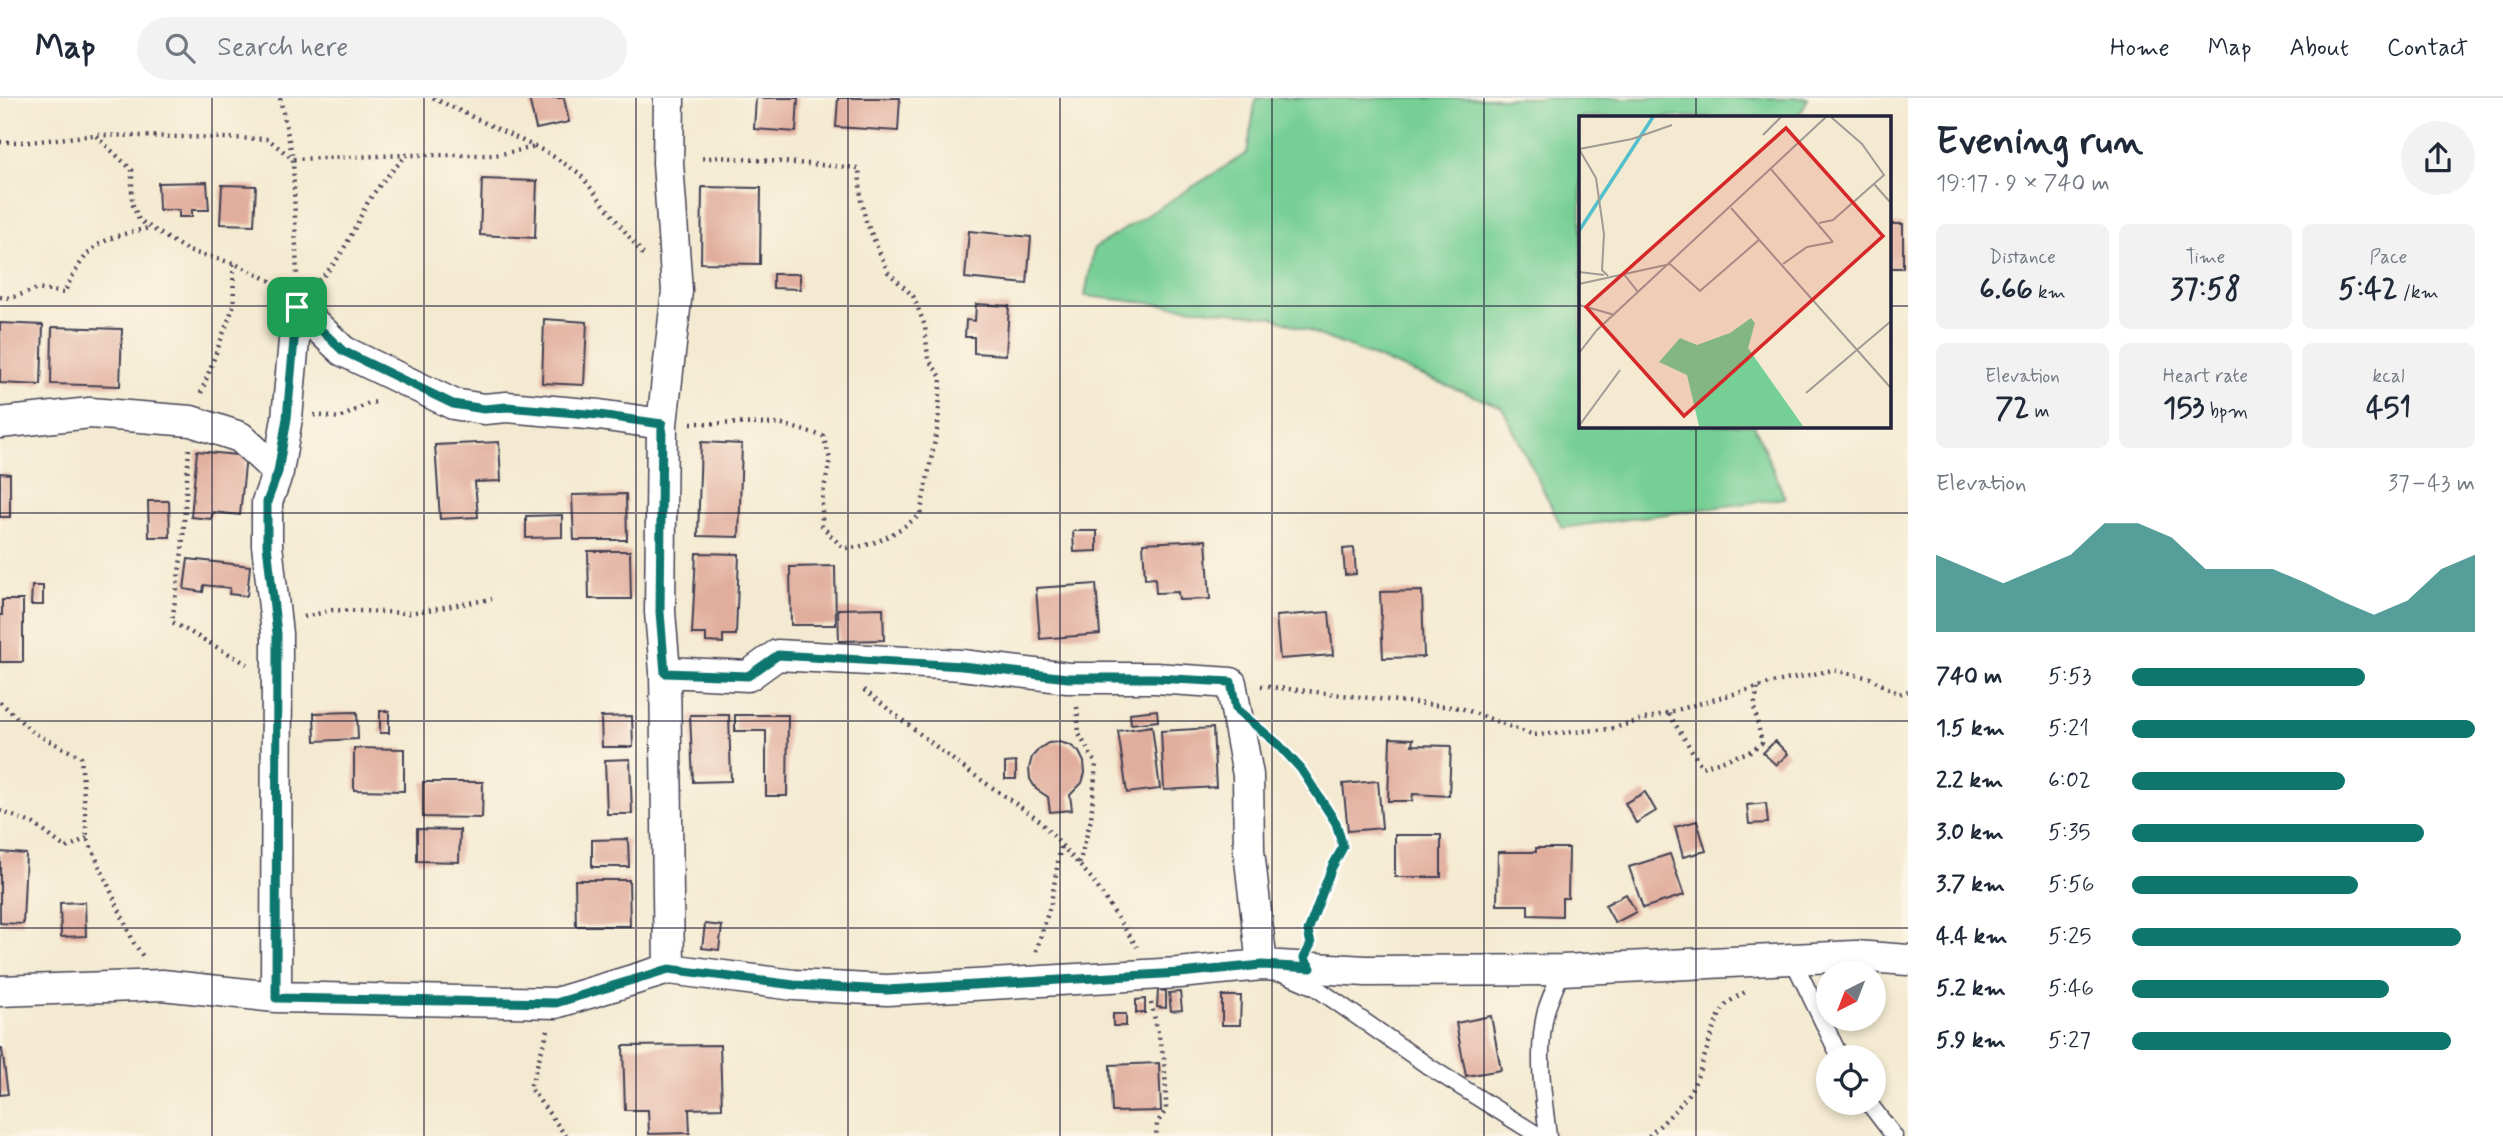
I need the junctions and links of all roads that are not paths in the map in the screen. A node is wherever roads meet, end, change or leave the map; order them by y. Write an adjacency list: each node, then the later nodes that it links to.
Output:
1 (669, 98): 3 (street)
2 (0, 423): 4 (street)
3 (662, 424): 4 (street); 5 (street)
4 (278, 472): 12 (street)
5 (665, 673): 8 (street); 9 (street)
6 (1793, 958): 7 (street); 10 (street); 13 (lane)
7 (1908, 960)
8 (1262, 965): 9 (street); 10 (street); 15 (lane)
9 (669, 969): 12 (street)
10 (1562, 970): 16 (lane)
11 (0, 991): 12 (street)
12 (276, 998)
13 (1834, 1045)
14 (1878, 1115): 17 (lane)
15 (1539, 1136)
16 (1548, 1136)
17 (1894, 1136)

